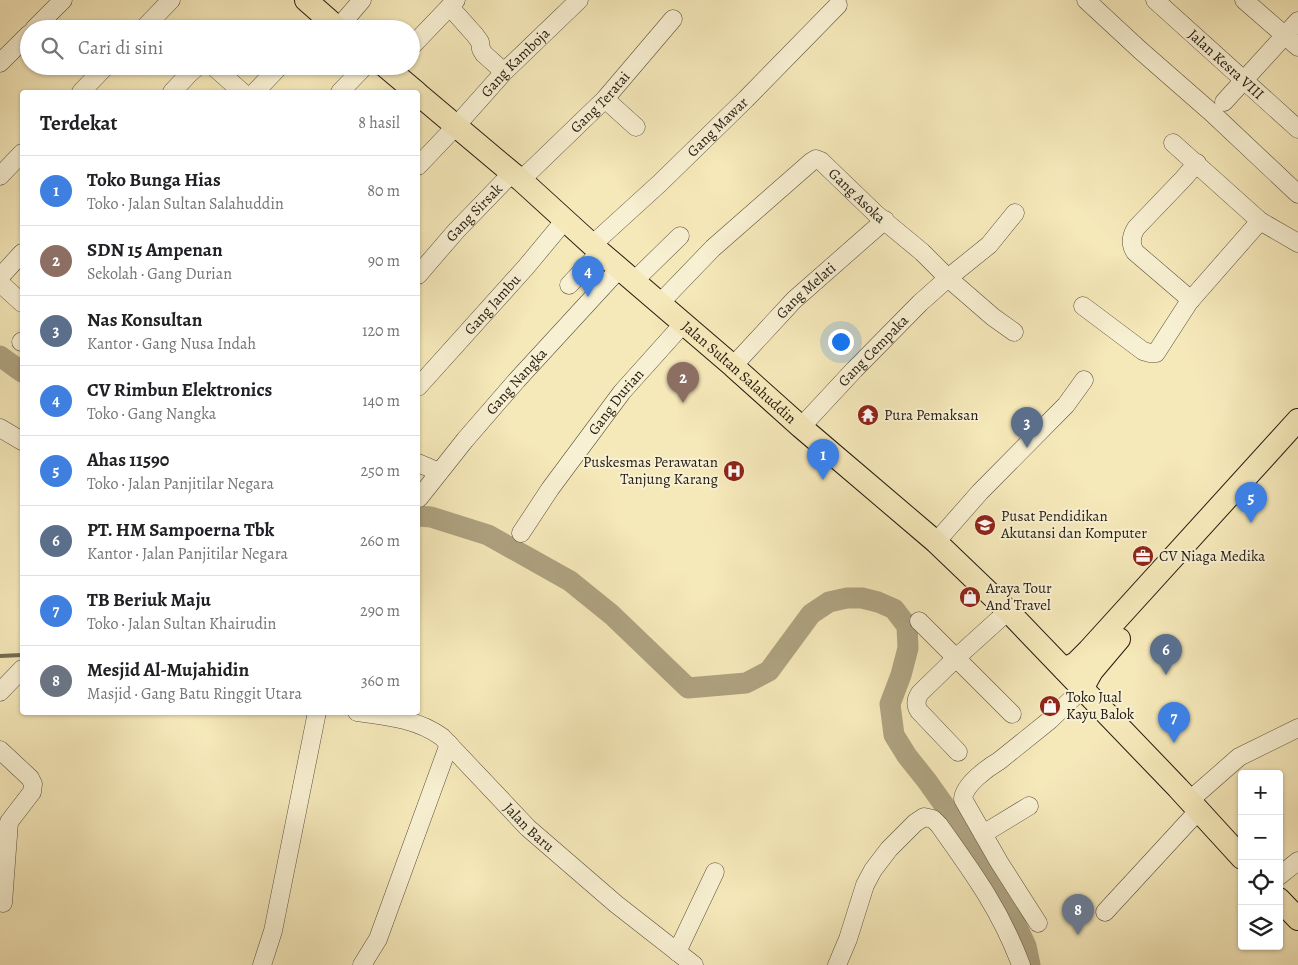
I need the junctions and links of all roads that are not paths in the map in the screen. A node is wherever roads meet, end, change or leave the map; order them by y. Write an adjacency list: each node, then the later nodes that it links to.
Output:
1 (63, 0): 12 (street)
2 (171, 0): 13 (street)
3 (306, 0): 14 (main road)
4 (362, 0): 15 (street)
5 (579, 0): 22 (street, Gang Kamboja)
6 (1086, 0): 48 (street)
7 (1155, 0): 29 (street, Jalan Kesra VIII)
8 (1244, 0): 17 (street)
9 (453, 4): 18 (street); 22 (street)
10 (838, 5): 55 (street, Gang Mawar)
11 (673, 19): 37 (street, Gang Teratai)
12 (43, 20)
13 (152, 20)
14 (324, 20)
15 (337, 20)
16 (1298, 21): 17 (street)
17 (1285, 35): 20 (street); 29 (street)
18 (420, 38)
19 (20, 43): 21 (street)
20 (1298, 47)
21 (0, 63)
22 (504, 72): 39 (street, Gang Kamboja)
23 (97, 75): 30 (street)
24 (188, 75): 31 (street)
25 (223, 75): 32 (street)
26 (271, 75): 33 (street)
27 (356, 75): 34 (street)
28 (397, 75): 35 (main road, Jalan Sultan Salahuddin)
29 (1244, 80): 38 (street); 41 (street, Jalan Kesra VIII)
30 (83, 90)
31 (174, 90)
32 (240, 90)
33 (257, 90)
34 (342, 90)
35 (414, 90)
36 (420, 96): 39 (main road, Jalan Sultan Salahuddin)
37 (606, 98): 40 (street); 47 (street, Gang Teratai)
38 (1224, 102)
39 (456, 126): 45 (street, Gang Kamboja); 47 (main road, Jalan Sultan Salahuddin)
40 (636, 127)
41 (1298, 129)
42 (1173, 143): 44 (street)
43 (20, 155): 46 (street)
44 (1197, 163): 52 (street); 63 (street)
45 (420, 164)
46 (0, 176)
47 (516, 176): 50 (main road, Jalan Sultan Salahuddin); 57 (street, Gang Sirsak)
48 (1298, 194)
49 (1015, 213): 60 (street, Gang Cempaka)
50 (565, 220): 55 (main road, Jalan Sultan Salahuddin); 71 (street, Gang Jambu)
51 (885, 220): 60 (street, Gang Asoka); 65 (street, Gang Asoka); 69 (street, Gang Melati)
52 (1260, 221): 54 (street); 63 (street)
53 (680, 236): 58 (street, Gang Nangka)
54 (1298, 243)
55 (597, 248): 58 (main road, Jalan Sultan Salahuddin); 62 (street, Gang Mawar)
56 (20, 255): 59 (street)
57 (420, 273)
58 (627, 274): 65 (main road, Jalan Sultan Salahuddin); 78 (street, Gang Nangka)
59 (0, 278)
60 (948, 278): 68 (street, Gang Asoka); 74 (street, Gang Cempaka)
61 (0, 283): 64 (street)
62 (569, 285)
63 (1191, 300): 66 (street)
64 (20, 302)
65 (660, 303): 67 (main road, Jalan Sultan Salahuddin)
66 (1083, 306)
67 (683, 324): 69 (main road, Jalan Sultan Salahuddin); 80 (street, Gang Durian)
68 (1014, 332)
69 (733, 366): 74 (main road, Jalan Sultan Salahuddin)
70 (1084, 380): 81 (street)
71 (420, 386)
72 (1298, 420): 86 (main road)
73 (0, 428): 76 (street)
74 (801, 428): 81 (main road, Jalan Sultan Salahuddin)
75 (1298, 438): 86 (main road)
76 (20, 440)
77 (420, 464): 78 (street)
78 (439, 472): 79 (street, Gang Nangka)
79 (420, 497)
80 (521, 533)
81 (936, 542): 82 (main road, Jalan Sultan Salahuddin)
82 (1008, 611): 84 (street); 86 (main road, Jalan Sultan Salahuddin)
83 (919, 622): 84 (street)
84 (956, 658): 88 (street); 94 (street)
85 (20, 671): 87 (street)
86 (1074, 680): 95 (main road, Jalan Sultan Salahuddin); 97 (street)
87 (0, 692)
88 (1012, 714)
89 (316, 715): 108 (street)
90 (381, 715): 92 (street, Jalan Baru)
91 (1296, 732): 95 (street)
92 (449, 744): 107 (street, Jalan Baru); 109 (street)
93 (0, 750): 103 (street)
94 (958, 752)
95 (1194, 805): 98 (main road, Jalan Sultan Salahuddin); 104 (street)
96 (1029, 806): 97 (street)
97 (983, 834): 106 (street)
98 (1238, 854)
99 (1298, 861): 101 (street)
100 (715, 872): 107 (street)
101 (1283, 873)
102 (1283, 902): 105 (main road)
103 (3, 903)
104 (1105, 912)
105 (1298, 919)
106 (1038, 923)
107 (680, 946): 110 (street, Jalan Baru)
108 (262, 965)
109 (362, 965)
110 (694, 965)
111 (837, 965): 112 (street)
112 (1021, 965)

